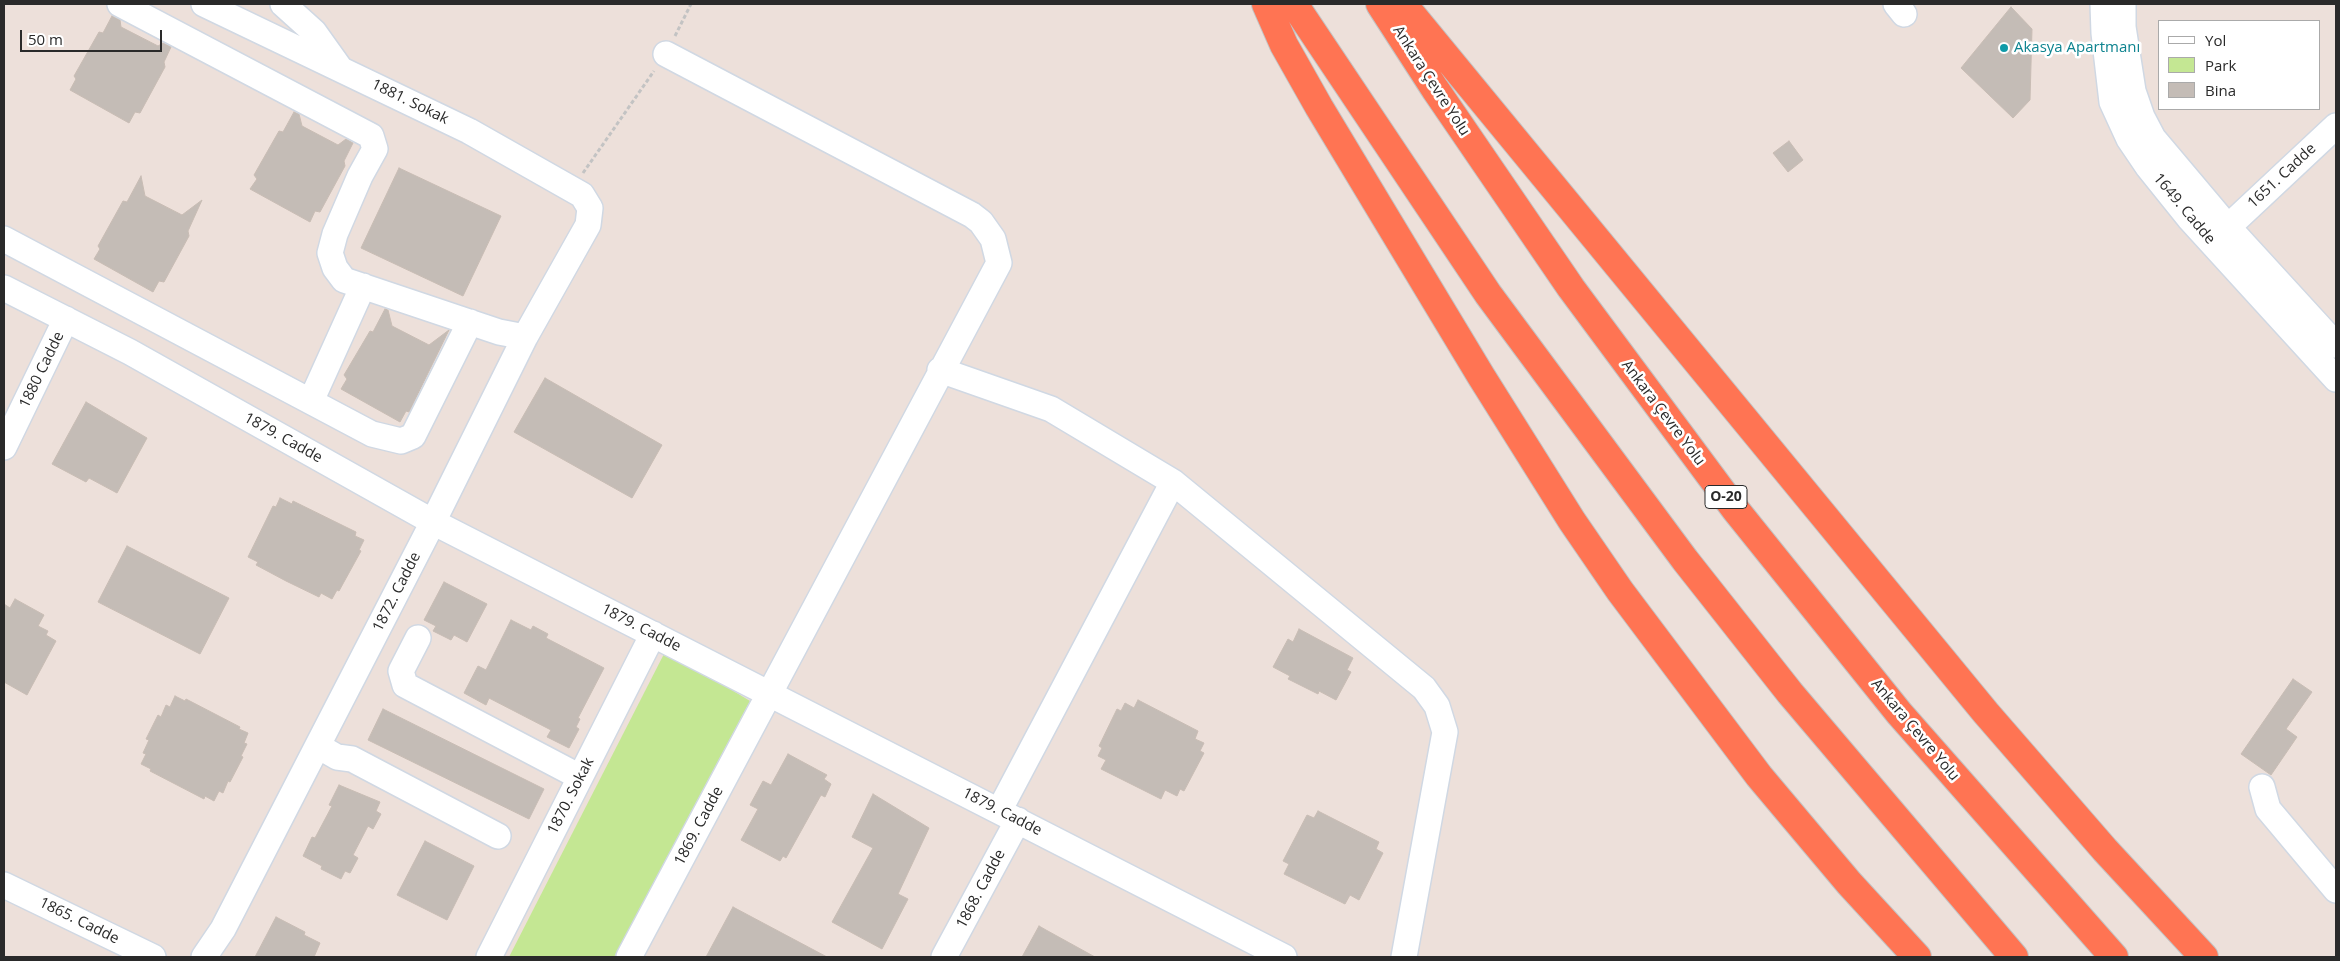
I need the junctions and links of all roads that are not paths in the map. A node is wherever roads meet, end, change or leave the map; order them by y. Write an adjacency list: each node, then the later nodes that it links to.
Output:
1 (120, 4): 16 (street)
2 (204, 4): 11 (street, 1881. Sokak)
3 (283, 4): 11 (street)
4 (1266, 4): 46 (highway)
5 (1294, 4): 47 (highway)
6 (1380, 4): 48 (highway, Ankara Çevre Yolu / O-20)
7 (1403, 4): 49 (highway)
8 (2103, 4): 23 (street, 1649. Cadde)
9 (2123, 4): 14 (street, 1649. Cadde)
10 (666, 54): 22 (street, 1869. Cadde)
11 (341, 70): 13 (street, 1881. Sokak)
12 (2336, 126): 14 (street, 1651. Cadde)
13 (588, 225): 20 (street, 1872. Cadde)
14 (2228, 227): 21 (street, 1649. Cadde)
15 (4, 239): 24 (street)
16 (363, 286): 19 (street); 24 (street)
17 (4, 288): 18 (street, 1879. Cadde)
18 (66, 319): 25 (street, 1880 Cadde); 27 (street, 1879. Cadde)
19 (470, 322): 20 (street); 24 (street)
20 (525, 338): 27 (street, 1872. Cadde)
21 (2336, 345)
22 (940, 370): 26 (street); 30 (street, 1869. Cadde)
23 (2336, 379)
24 (311, 401)
25 (4, 448)
26 (1173, 482): 34 (street, 1868. Cadde); 45 (street)
27 (434, 522): 28 (street, 1879. Cadde); 31 (street, 1872. Cadde)
28 (653, 634): 30 (street, 1879. Cadde); 32 (street, 1870. Sokak)
29 (418, 638): 32 (street)
30 (769, 694): 34 (street, 1879. Cadde); 42 (street, 1869. Cadde)
31 (318, 746): 35 (street); 40 (street, 1872. Cadde)
32 (580, 777): 41 (street, 1870. Sokak)
33 (2262, 787): 37 (street)
34 (1008, 815): 38 (street, 1879. Cadde); 43 (street, 1868. Cadde)
35 (498, 836)
36 (4, 885): 39 (street, 1865. Cadde)
37 (2336, 890)
38 (1258, 951): 44 (street, 1879. Cadde)
39 (153, 957)
40 (204, 957)
41 (488, 957)
42 (629, 957)
43 (944, 957)
44 (1284, 957)
45 (1404, 957)
46 (1917, 957)
47 (2014, 957)
48 (2114, 957)
49 (2204, 957)

